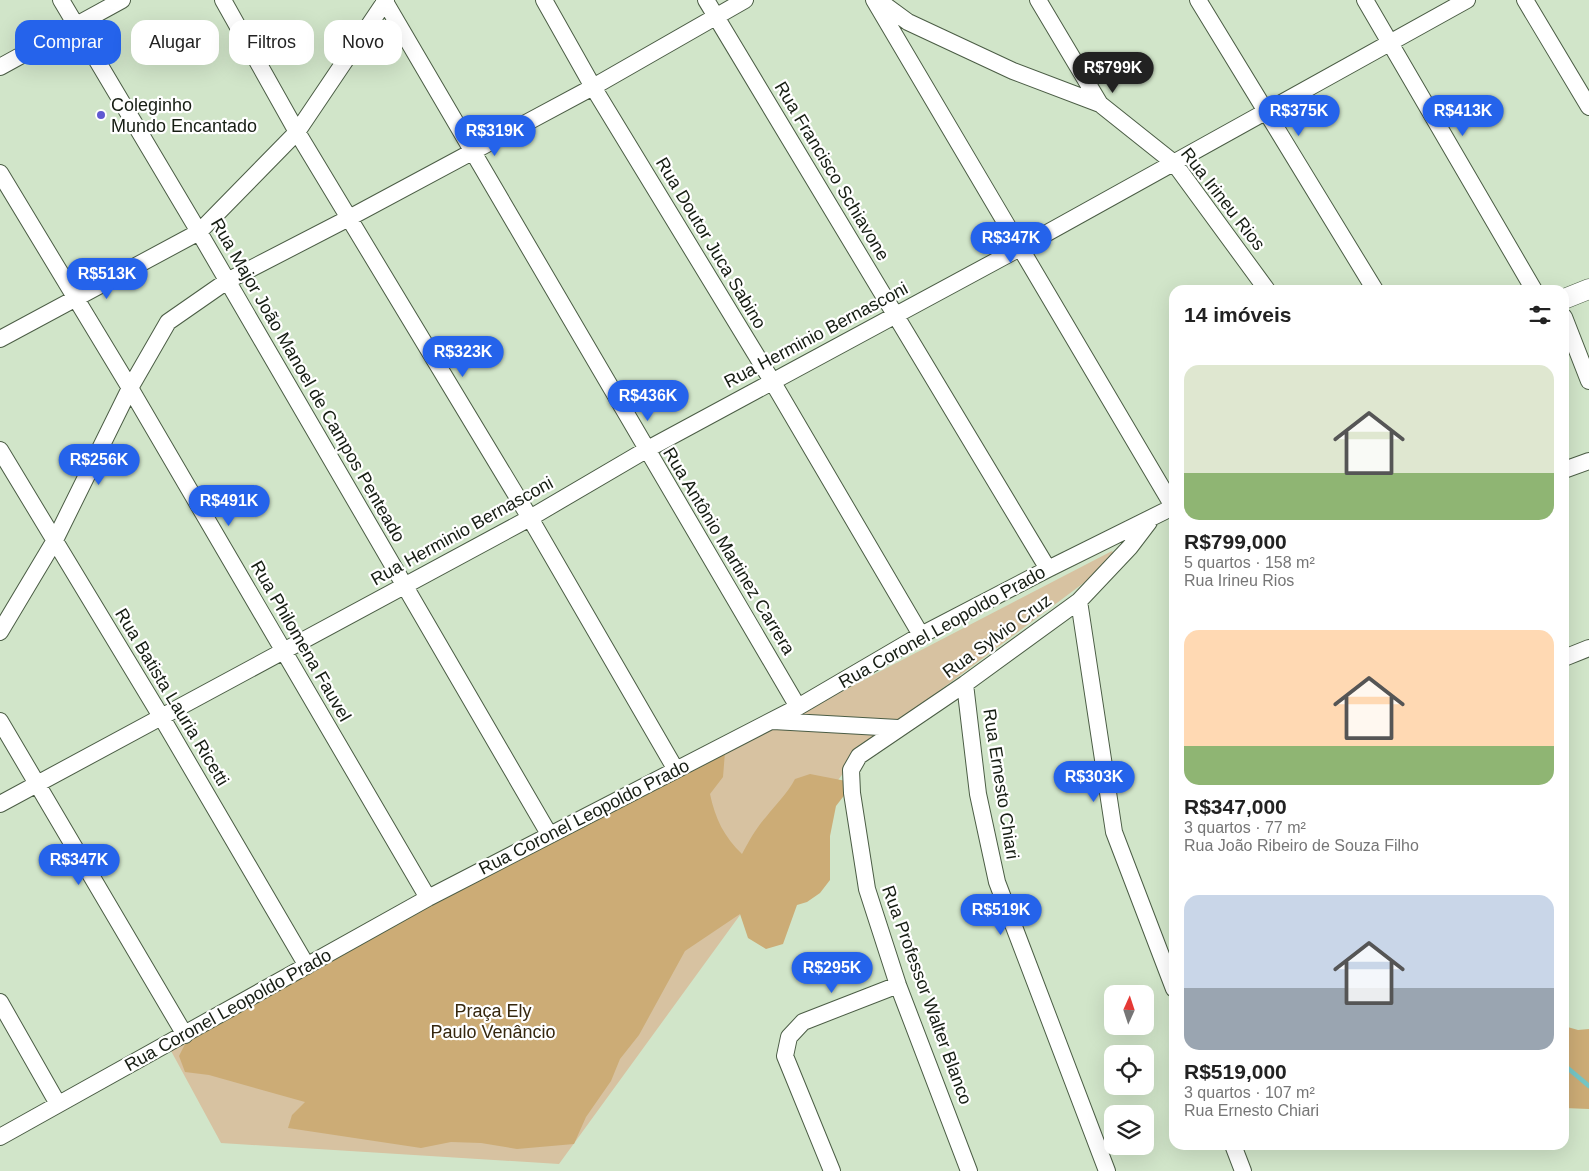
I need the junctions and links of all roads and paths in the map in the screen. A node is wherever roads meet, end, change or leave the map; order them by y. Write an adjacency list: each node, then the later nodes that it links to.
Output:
1 (61, 0): 15 (street, Rua Major João Manoel de Campos Penteado)
2 (122, 0): 16 (street)
3 (224, 0): 25 (street)
4 (385, 0): 25 (street); 26 (street, Rua Antônio Martinez Carrera)
5 (544, 0): 21 (street, Rua Doutor Juca Sabino)
6 (706, 0): 14 (street, Rua Francisco Schiavone)
7 (745, 0): 14 (street)
8 (876, 0): 22 (street, Rua Irineu Rios); 31 (street)
9 (1038, 0): 22 (street)
10 (1198, 0): 24 (street)
11 (1365, 0): 17 (street)
12 (1467, 0): 17 (street, Rua Herminio Bernasconi)
13 (1525, 0): 23 (street)
14 (716, 17): 21 (street); 39 (street, Rua Francisco Schiavone)
15 (73, 20)
16 (85, 20)
17 (1390, 42): 24 (street, Rua Herminio Bernasconi); 35 (street)
18 (15, 58): 20 (street)
19 (100, 65): 30 (street, Rua Major João Manoel de Campos Penteado)
20 (0, 66)
21 (593, 87): 26 (street); 42 (street, Rua Doutor Juca Sabino)
22 (1100, 104): 27 (street, Rua Irineu Rios)
23 (1589, 107)
24 (1264, 111): 27 (street, Rua Herminio Bernasconi); 34 (street)
25 (298, 132): 29 (street); 30 (street)
26 (473, 151): 29 (street); 46 (street, Rua Antônio Martinez Carrera)
27 (1174, 163): 31 (street, Rua Herminio Bernasconi); 33 (street, Rua Irineu Rios)
28 (0, 173): 38 (street, Rua Philomena Fauvel)
29 (349, 218): 32 (street); 51 (street)
30 (199, 232): 32 (street, Rua Major João Manoel de Campos Penteado); 38 (street)
31 (1020, 248): 39 (street, Rua Herminio Bernasconi); 49 (street)
32 (227, 281): 44 (street); 55 (street, Rua Major João Manoel de Campos Penteado)
33 (1263, 285)
34 (1372, 285)
35 (1531, 285)
36 (1589, 289): 37 (street)
37 (1569, 297)
38 (76, 299): 41 (street); 44 (street, Rua Philomena Fauvel)
39 (896, 315): 42 (street, Rua Herminio Bernasconi); 54 (street, Rua Francisco Schiavone)
40 (1569, 330): 43 (street)
41 (0, 339)
42 (772, 381): 46 (street, Rua Herminio Bernasconi); 58 (street, Rua Doutor Juca Sabino)
43 (1589, 381)
44 (130, 388): 53 (street); 60 (street, Rua Philomena Fauvel)
45 (0, 450): 53 (street, Rua Batista Lauria Ricetti)
46 (646, 450): 51 (street, Rua Herminio Bernasconi); 63 (street, Rua Antônio Martinez Carrera)
47 (1589, 461): 48 (street)
48 (1569, 468)
49 (1169, 500)
50 (1169, 510): 52 (street, Rua Coronel Leopoldo Prado)
51 (530, 518): 55 (street, Rua Herminio Bernasconi); 68 (street)
52 (1152, 518): 54 (street, Rua Coronel Leopoldo Prado); 56 (street, Rua Sylvio Cruz)
53 (55, 540): 57 (street); 64 (street, Rua Batista Lauria Ricetti)
54 (1048, 569): 58 (street, Rua Coronel Leopoldo Prado)
55 (405, 586): 60 (street, Rua Herminio Bernasconi); 72 (street, Rua Major João Manoel de Campos Penteado)
56 (1079, 601): 62 (street, Rua Sylvio Cruz); 75 (street)
57 (0, 632)
58 (921, 635): 63 (street, Rua Coronel Leopoldo Prado)
59 (1589, 648): 61 (street)
60 (284, 652): 64 (street, Rua Herminio Bernasconi); 73 (street, Rua Philomena Fauvel)
61 (1569, 656)
62 (965, 684): 67 (street, Rua Sylvio Cruz); 84 (street, Rua Ernesto Chiari)
63 (798, 706): 66 (street, Rua Coronel Leopoldo Prado)
64 (162, 718): 70 (street, Rua Herminio Bernasconi); 74 (street, Rua Batista Lauria Ricetti)
65 (0, 721): 70 (street)
66 (771, 721): 67 (street); 68 (street, Rua Coronel Leopoldo Prado)
67 (898, 728): 69 (street, Rua Sylvio Cruz)
68 (676, 770): 72 (street, Rua Coronel Leopoldo Prado)
69 (851, 770): 76 (street, Rua Professor Walter Blanco)
70 (38, 785): 71 (street, Rua Herminio Bernasconi); 78 (street)
71 (0, 804)
72 (549, 834): 73 (street, Rua Coronel Leopoldo Prado)
73 (428, 898): 74 (street, Rua Coronel Leopoldo Prado)
74 (307, 966): 78 (street, Rua Coronel Leopoldo Prado)
75 (1169, 975)
76 (898, 985): 82 (street); 83 (street, Rua Professor Walter Blanco)
77 (0, 1002): 79 (street)
78 (185, 1035): 79 (street, Rua Coronel Leopoldo Prado)
79 (58, 1104): 80 (street, Rua Coronel Leopoldo Prado)
80 (0, 1136)
81 (1235, 1150): 85 (street)
82 (832, 1171)
83 (969, 1171)
84 (1107, 1171)
85 (1243, 1171)

